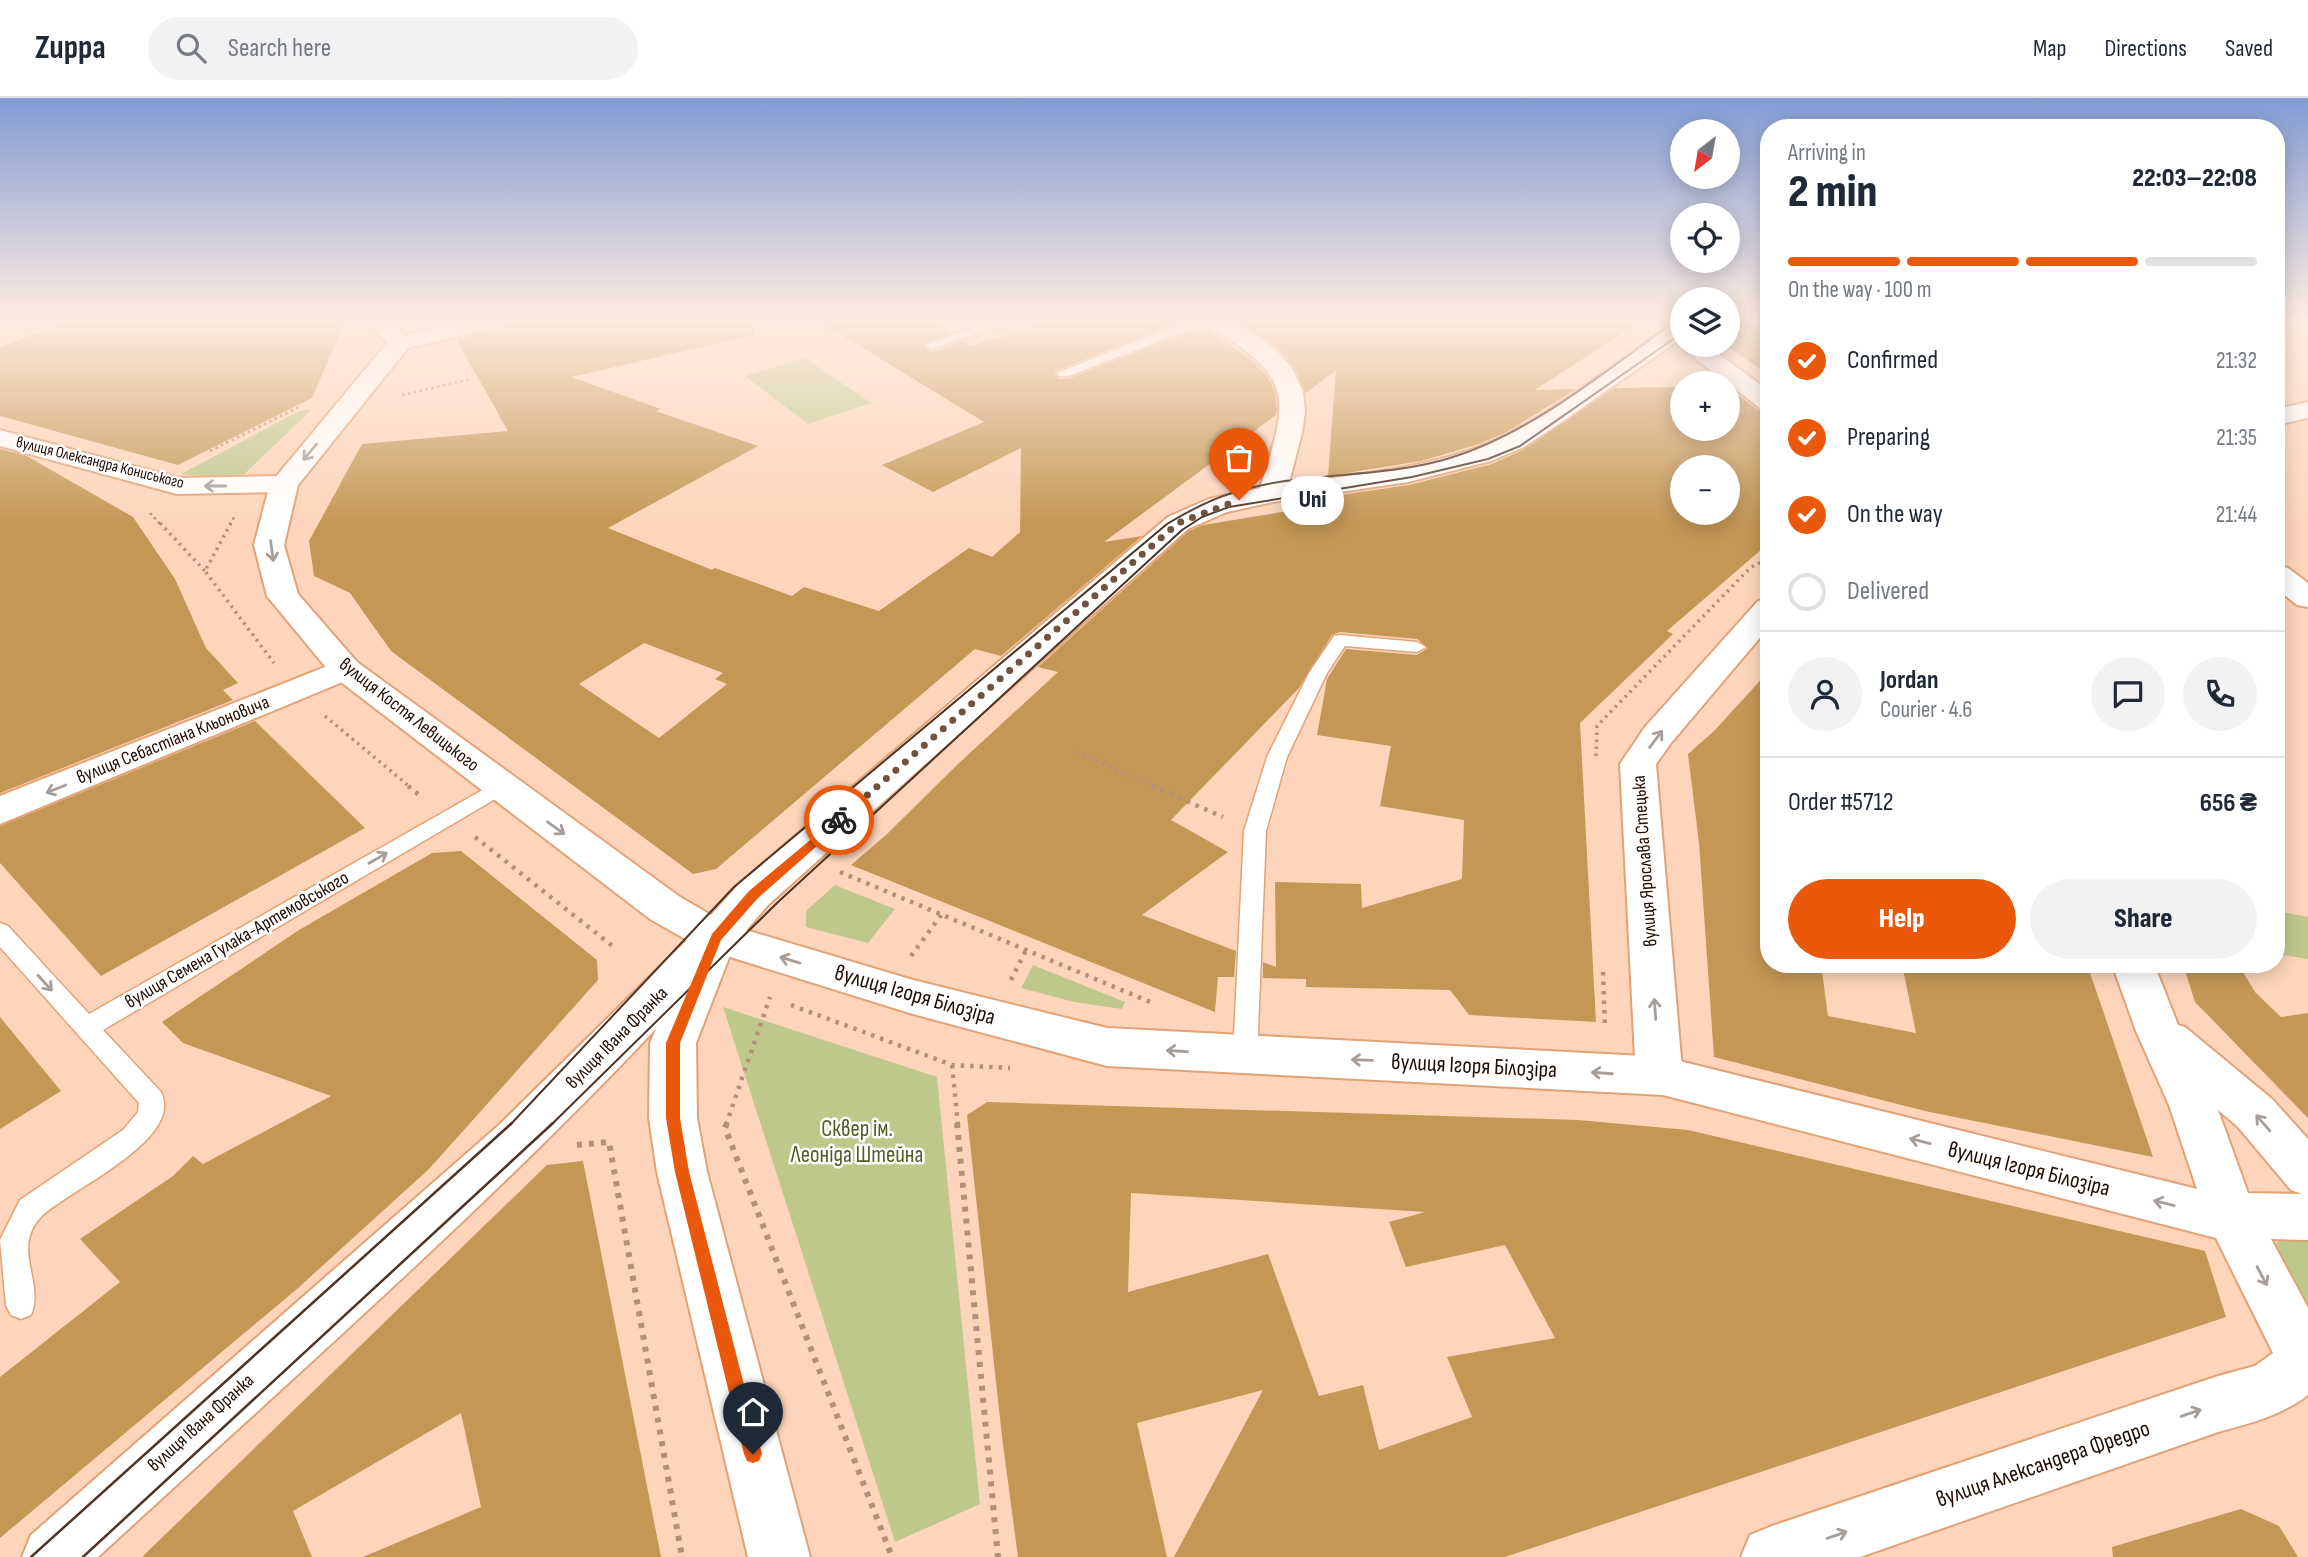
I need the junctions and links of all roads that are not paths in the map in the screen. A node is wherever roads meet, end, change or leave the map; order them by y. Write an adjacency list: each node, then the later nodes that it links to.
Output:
1 (363, 388): 7 (main road, вулиця Костя Левицького, one-way to 7)
2 (1290, 388): 8 (main road)
3 (1599, 388): 8 (main road, вулиця Івана Франка)
4 (2308, 410): 5 (main road)
5 (2285, 415)
6 (0, 438): 7 (main road, вулиця Олександра Кониського, one-way to 6)
7 (284, 484): 11 (main road, вулиця Костя Левицького, one-way to 11)
8 (1272, 494): 15 (main road, вулиця Івана Франка)
9 (1760, 618): 20 (main road, вулиця Ярослава Стецька, one-way to 9)
10 (1417, 647): 19 (lane)
11 (345, 669): 12 (main road, вулиця Костя Левицького); 13 (main road, вулиця Себастіана Кльоновича, one-way to 13)
12 (500, 787): 15 (main road, вулиця Костя Левицького, one-way to 15); 17 (lane, вулиця Семена Гулака-Артемовського, one-way to 12)
13 (0, 811)
14 (0, 932): 17 (lane, one-way to 17)
15 (716, 937): 19 (main road, вулиця Ігоря Білозіра, one-way to 15); 26 (main road, вулиця Івана Франка); 27 (main road)
16 (2136, 973): 18 (main road)
17 (86, 1028): 24 (lane)
18 (2158, 1031): 21 (main road, one-way to 18); 22 (main road)
19 (1245, 1056): 20 (main road, вулиця Ігоря Білозіра, one-way to 19)
20 (1663, 1076): 22 (main road, вулиця Ігоря Білозіра, one-way to 20)
21 (2308, 1174)
22 (2231, 1216): 23 (main road, вулиця Ігоря Білозіра); 25 (main road, one-way to 25)
23 (2308, 1217)
24 (21, 1305)
25 (2308, 1363): 28 (main road, вулиця Александера Фредро, one-way to 25)
26 (53, 1557)
27 (779, 1557)
28 (1772, 1557)

